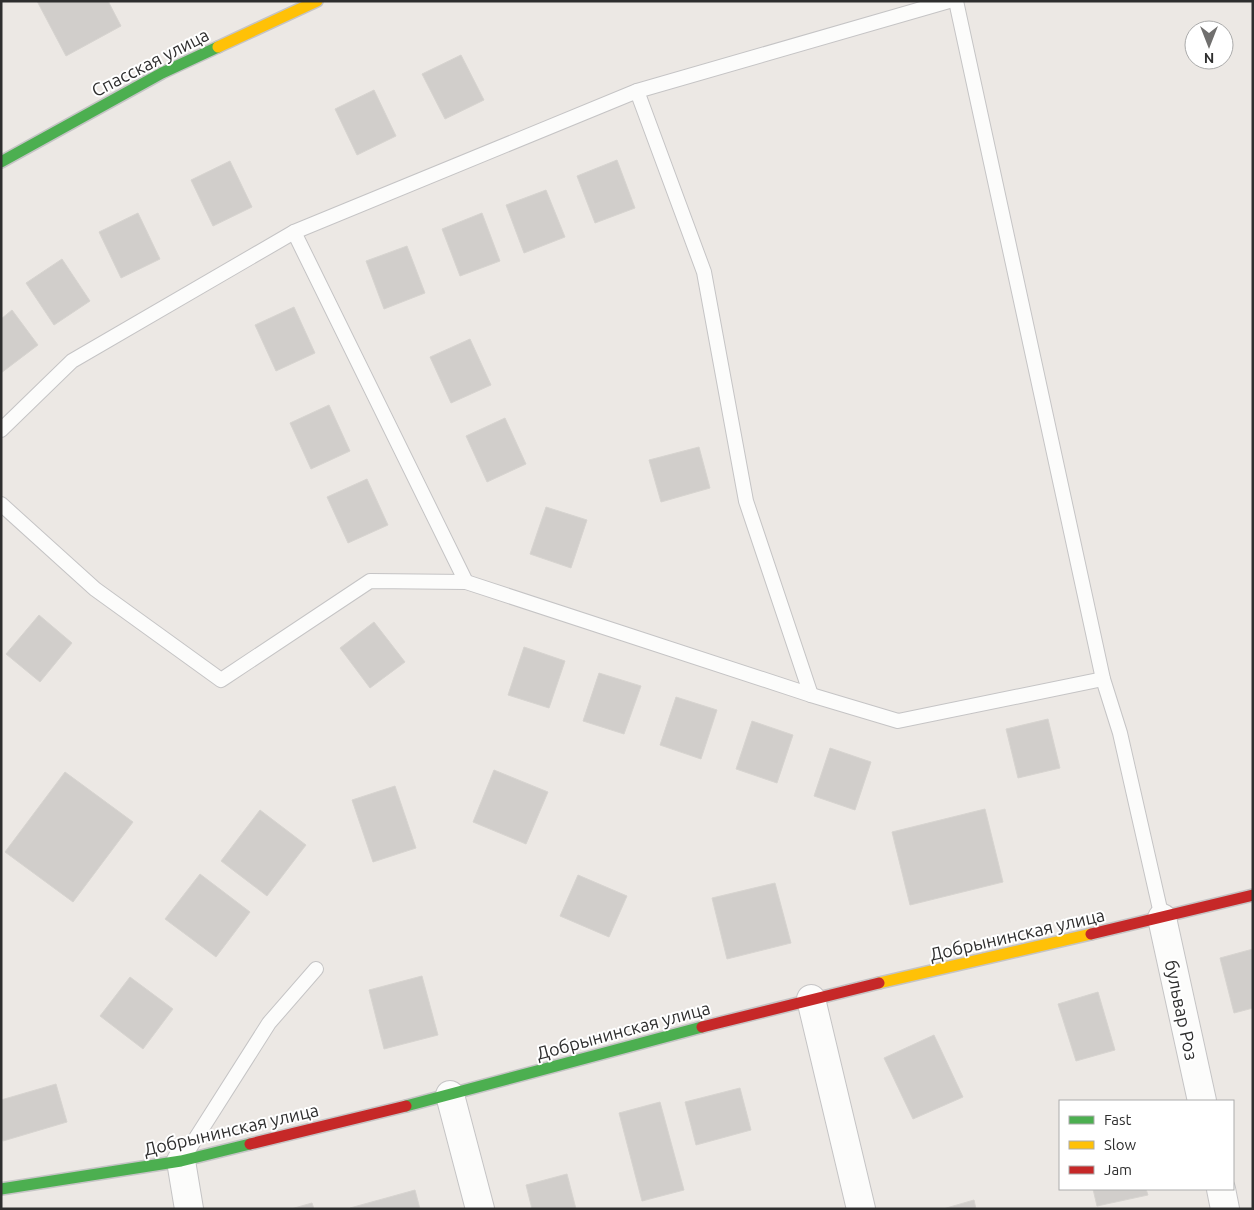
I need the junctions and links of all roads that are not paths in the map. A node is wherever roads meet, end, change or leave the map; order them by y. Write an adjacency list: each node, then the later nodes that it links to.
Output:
1 (318, 1): 5 (street, Спасская улица)
2 (949, 1): 4 (lane)
3 (956, 1): 10 (lane)
4 (637, 91): 6 (lane); 11 (lane)
5 (1, 162)
6 (294, 232): 7 (lane); 9 (lane)
7 (1, 430)
8 (1, 504): 9 (lane)
9 (466, 582): 11 (lane)
10 (1104, 679): 11 (lane); 13 (lane)
11 (811, 695)
12 (1253, 894): 13 (street, Добрынинская улица)
13 (1162, 918): 15 (street, Добрынинская улица); 17 (street, бульвар Роз)
14 (316, 968): 18 (lane)
15 (811, 999): 16 (street, Добрынинская улица); 23 (street)
16 (450, 1095): 18 (street, Добрынинская улица); 22 (street)
17 (1202, 1100)
18 (181, 1161): 19 (street, Добрынинская улица); 21 (street)
19 (1, 1189)
20 (1221, 1190): 24 (street)
21 (189, 1209)
22 (480, 1209)
23 (861, 1209)
24 (1225, 1209)

